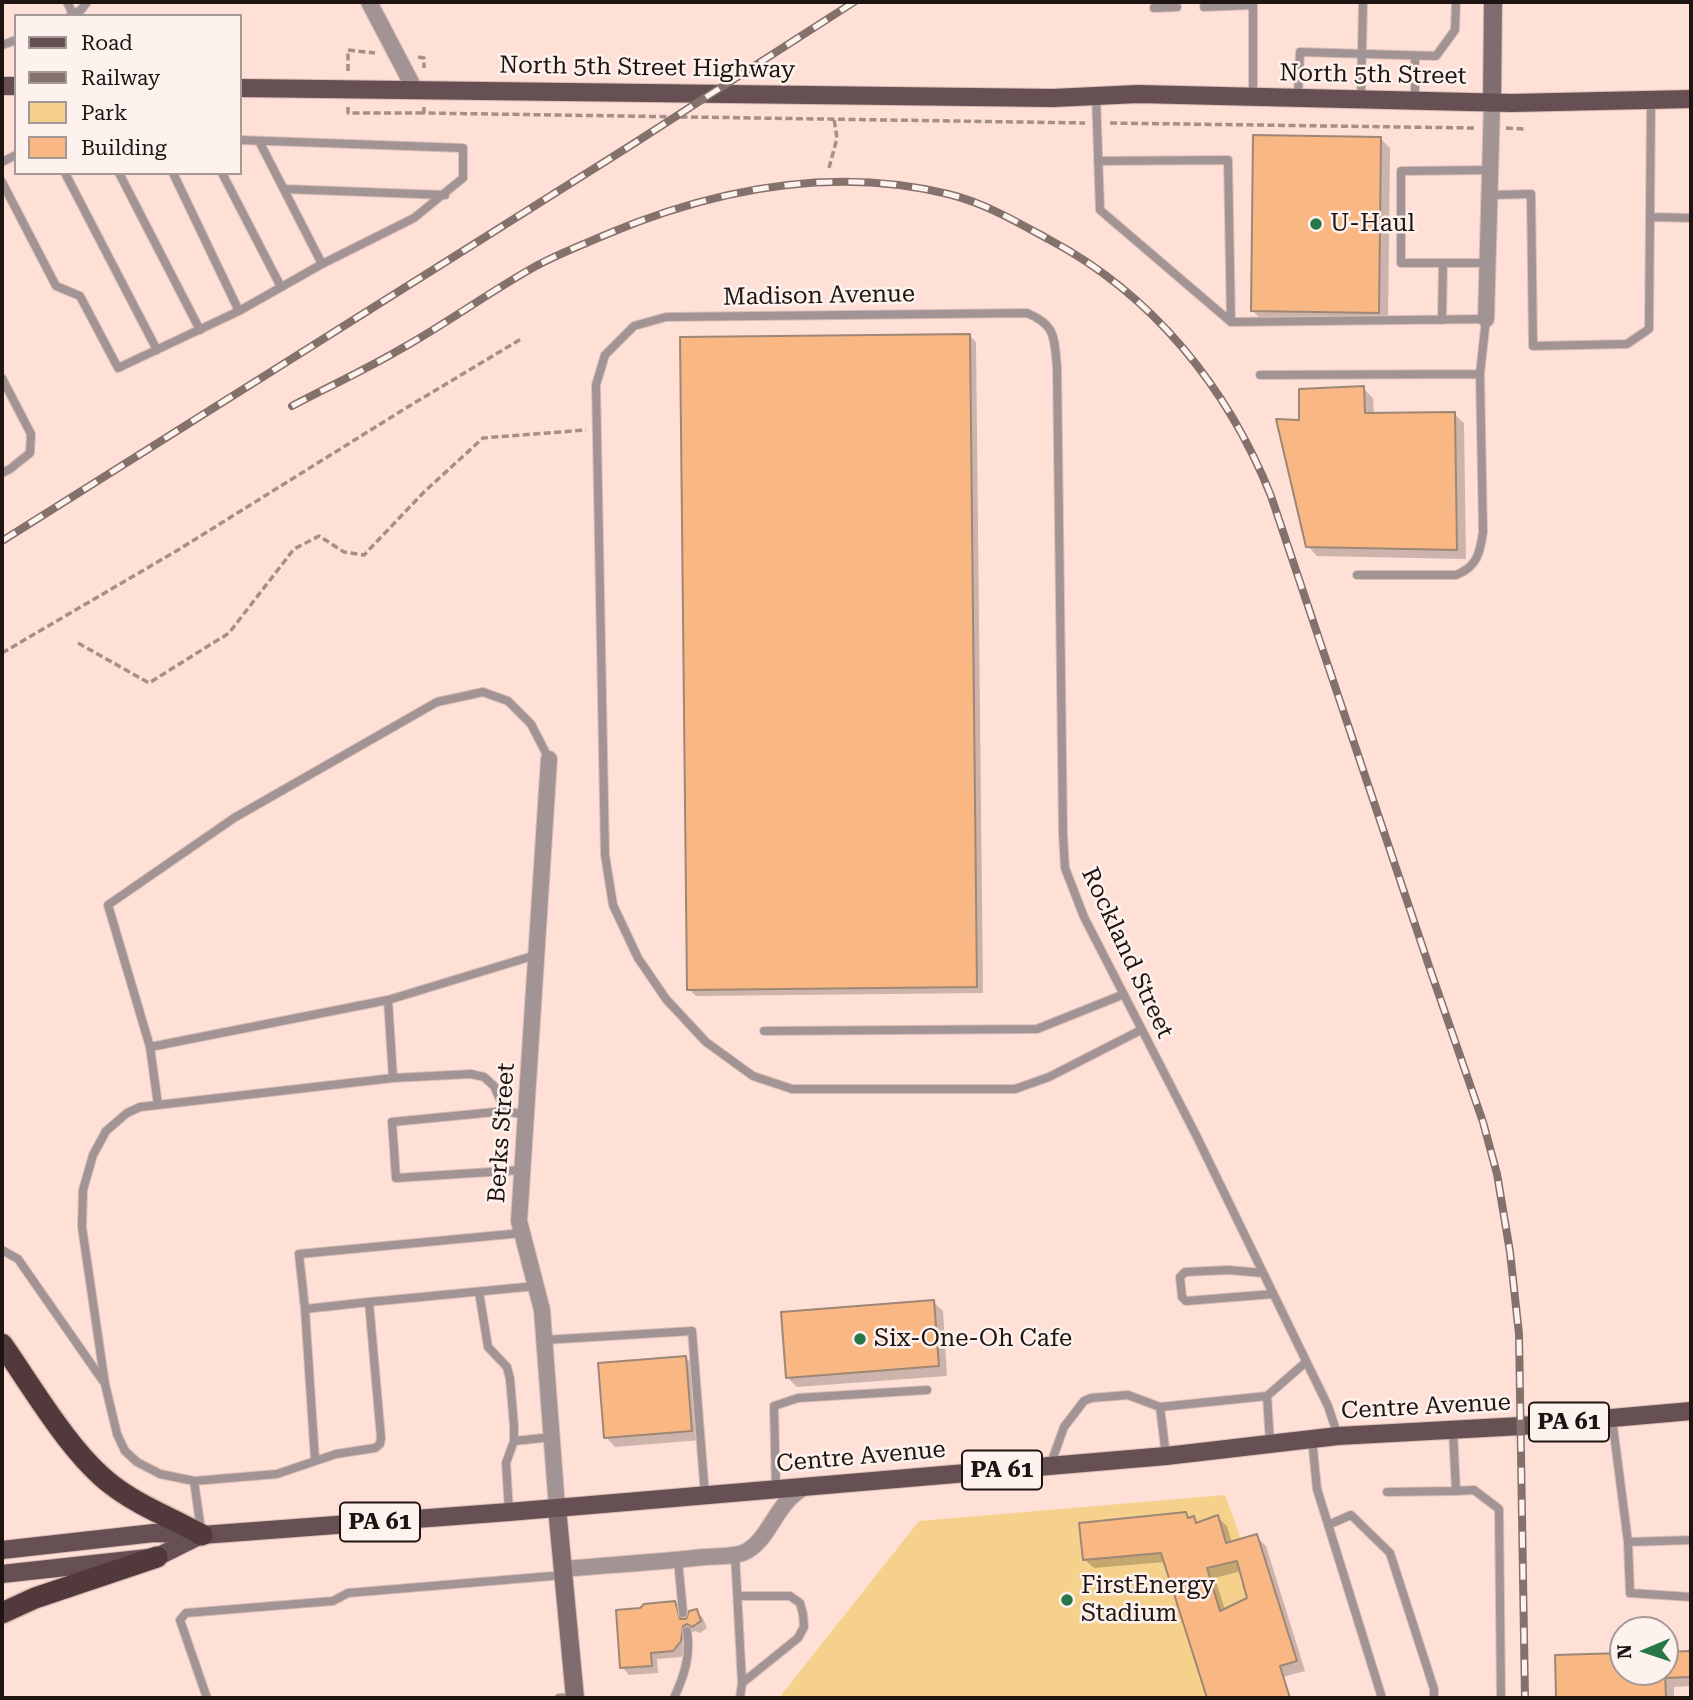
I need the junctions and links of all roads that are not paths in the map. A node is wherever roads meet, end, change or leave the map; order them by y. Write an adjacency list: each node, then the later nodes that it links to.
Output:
1 (87, 2): 10 (lane)
2 (369, 2): 14 (street)
3 (1363, 2): 11 (lane)
4 (1455, 2): 12 (lane)
5 (1493, 2): 23 (street)
6 (1253, 3): 8 (lane); 16 (lane)
7 (1177, 7): 9 (lane)
8 (1204, 7)
9 (1154, 8)
10 (73, 14)
11 (1361, 55): 12 (lane); 18 (lane); 19 (lane)
12 (1415, 56): 22 (lane)
13 (242, 88): 14 (main road, North 5th Street Highway)
14 (415, 90): 17 (main road, North 5th Street Highway)
15 (1096, 96): 16 (main road, North 5th Street); 17 (main road, North 5th Street); 26 (lane)
16 (1253, 97): 18 (main road, North 5th Street)
17 (1053, 98)
18 (1298, 98): 19 (main road, North 5th Street)
19 (1361, 99): 22 (main road, North 5th Street)
20 (1691, 99): 21 (main road, North 5th Street)
21 (1651, 100): 23 (main road, North 5th Street); 36 (lane)
22 (1415, 101): 23 (main road, North 5th Street)
23 (1492, 103): 27 (street)
24 (242, 140): 25 (lane)
25 (259, 141): 33 (lane); 35 (lane)
26 (1098, 161): 46 (lane); 46 (lane)
27 (1491, 170): 34 (street); 38 (lane)
28 (66, 175): 48 (lane)
29 (120, 175): 47 (lane)
30 (174, 175): 42 (lane)
31 (223, 175): 41 (lane)
32 (2, 182): 48 (lane)
33 (284, 189): 35 (lane); 39 (lane)
34 (1490, 194): 36 (lane); 40 (street)
35 (445, 195): 39 (lane)
36 (1651, 218): 37 (lane)
37 (1691, 218)
38 (1443, 263): 40 (lane); 45 (lane)
39 (322, 264): 41 (lane)
40 (1488, 264): 43 (street)
41 (281, 287): 42 (lane)
42 (239, 311): 47 (lane)
43 (1486, 319): 45 (lane); 49 (lane)
44 (1045, 320): 56 (lane, Rockland Street); 58 (lane, Madison Avenue)
45 (1442, 320): 46 (lane)
46 (1231, 322)
47 (200, 330): 48 (lane)
48 (157, 350)
49 (1480, 374): 50 (lane); 53 (lane)
50 (1260, 375)
51 (2, 378): 52 (lane)
52 (2, 473)
53 (1357, 575)
54 (549, 758): 55 (street, Berks Street); 60 (lane)
55 (536, 955): 57 (lane); 64 (street, Berks Street)
56 (1122, 995): 58 (lane, Rockland Street); 59 (lane)
57 (388, 1000): 60 (lane); 61 (lane)
58 (1141, 1030): 68 (lane, Rockland Street)
59 (764, 1031)
60 (150, 1047): 62 (lane)
61 (393, 1078): 62 (lane); 63 (lane)
62 (158, 1105): 77 (lane)
63 (505, 1111): 64 (lane); 65 (lane)
64 (526, 1115): 65 (street, Berks Street)
65 (523, 1170): 66 (street, Berks Street)
66 (522, 1233): 69 (street, Berks Street); 73 (lane)
67 (2, 1250): 77 (lane)
68 (1263, 1273): 71 (lane, Rockland Street); 71 (lane)
69 (536, 1286): 70 (lane); 74 (street, Berks Street)
70 (479, 1292): 72 (lane); 87 (lane)
71 (1273, 1294): 76 (lane, Rockland Street)
72 (369, 1303): 73 (lane); 90 (lane)
73 (305, 1309): 90 (lane)
74 (544, 1340): 85 (street, Berks Street); 97 (lane)
75 (2, 1344): 101 (highway)
76 (1306, 1362): 79 (lane); 84 (lane, Rockland Street)
77 (104, 1384): 92 (lane)
78 (927, 1390): 94 (lane)
79 (1267, 1396): 80 (lane); 88 (lane)
80 (1160, 1407): 89 (lane); 91 (lane)
81 (1691, 1411): 82 (main road, Centre Avenue / PA 61)
82 (1612, 1418): 83 (main road, Centre Avenue / PA 61); 103 (lane)
83 (1453, 1429): 84 (main road, Centre Avenue / PA 61); 95 (lane)
84 (1338, 1436): 86 (main road, Centre Avenue / PA 61)
85 (552, 1437): 87 (lane); 98 (street, Berks Street)
86 (1312, 1439): 88 (main road, Centre Avenue / PA 61); 100 (lane)
87 (514, 1441): 99 (lane)
88 (1270, 1444): 89 (main road, Centre Avenue / PA 61)
89 (1166, 1456): 91 (main road, Centre Avenue / PA 61)
90 (315, 1460): 92 (lane)
91 (1050, 1466): 93 (main road, Centre Avenue / PA 61)
92 (194, 1481): 101 (lane)
93 (805, 1487): 94 (main road, Centre Avenue / PA 61); 105 (street)
94 (776, 1489): 97 (main road, Centre Avenue / PA 61)
95 (1456, 1491): 96 (lane); 122 (lane)
96 (1387, 1492)
97 (705, 1495): 98 (main road, Centre Avenue / PA 61)
98 (557, 1508): 99 (main road, Centre Avenue / PA 61); 108 (street)
99 (509, 1512): 101 (main road, Centre Avenue / PA 61)
100 (1328, 1525): 120 (lane); 121 (lane)
101 (202, 1535): 104 (main road, Centre Avenue / PA 61); 106 (main road, Centre Avenue / PA 61)
102 (1691, 1540): 103 (lane)
103 (1629, 1542): 111 (lane)
104 (2, 1550)
105 (735, 1554): 107 (street); 110 (lane)
106 (157, 1557): 109 (main road, Centre Avenue / PA 61); 112 (highway)
107 (678, 1560): 108 (street); 113 (lane)
108 (564, 1572): 116 (lane); 117 (street)
109 (2, 1574)
110 (738, 1596): 115 (lane); 115 (lane)
111 (1691, 1597)
112 (2, 1613)
113 (683, 1613)
114 (687, 1631): 118 (lane)
115 (742, 1683): 119 (lane)
116 (207, 1698)
117 (570, 1698)
118 (674, 1698)
119 (740, 1698)
120 (1382, 1698)
121 (1434, 1698)
122 (1501, 1698)

